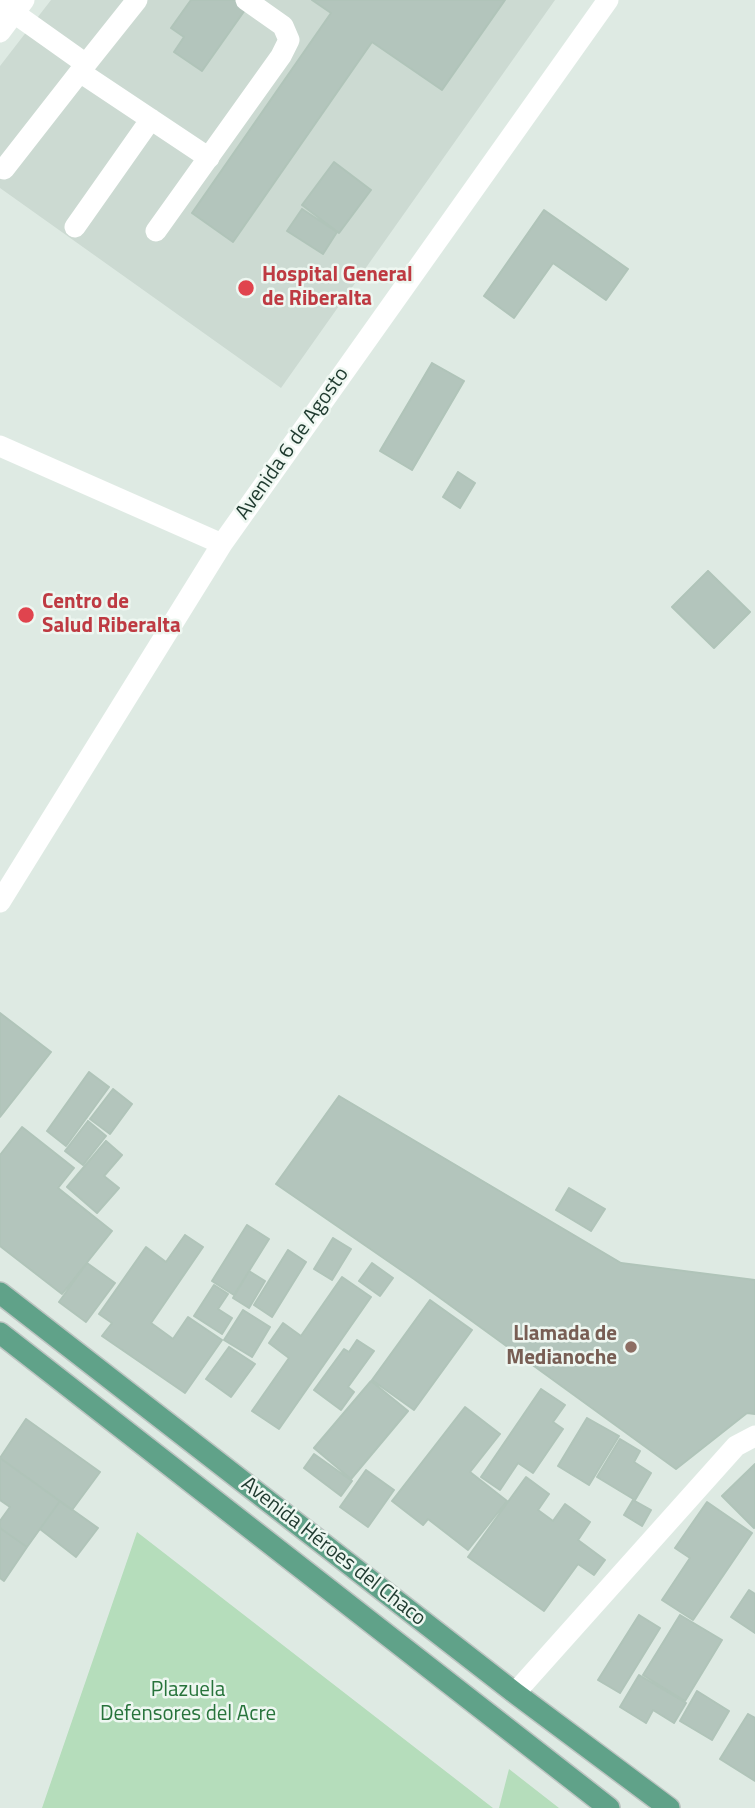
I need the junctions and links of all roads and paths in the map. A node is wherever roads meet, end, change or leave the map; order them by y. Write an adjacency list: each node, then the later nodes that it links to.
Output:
1 (137, 0): 6 (street)
2 (246, 0): 8 (street)
3 (608, 0): 13 (street, Avenida 6 de Agosto)
4 (13, 5): 5 (street); 6 (street)
5 (0, 32)
6 (83, 68): 7 (street); 9 (street)
7 (151, 119): 8 (street); 10 (street)
8 (209, 158): 11 (street)
9 (4, 169)
10 (75, 227)
11 (156, 231)
12 (0, 446): 13 (street)
13 (222, 544): 14 (street, Avenida 6 de Agosto)
14 (0, 902)
15 (0, 1293): 18 (main road, Avenida Héroes del Chaco)
16 (0, 1332): 19 (main road, Avenida Héroes del Chaco)
17 (755, 1436): 18 (street)
18 (515, 1693): 20 (main road, Avenida Héroes del Chaco)
19 (609, 1808)
20 (668, 1808)

